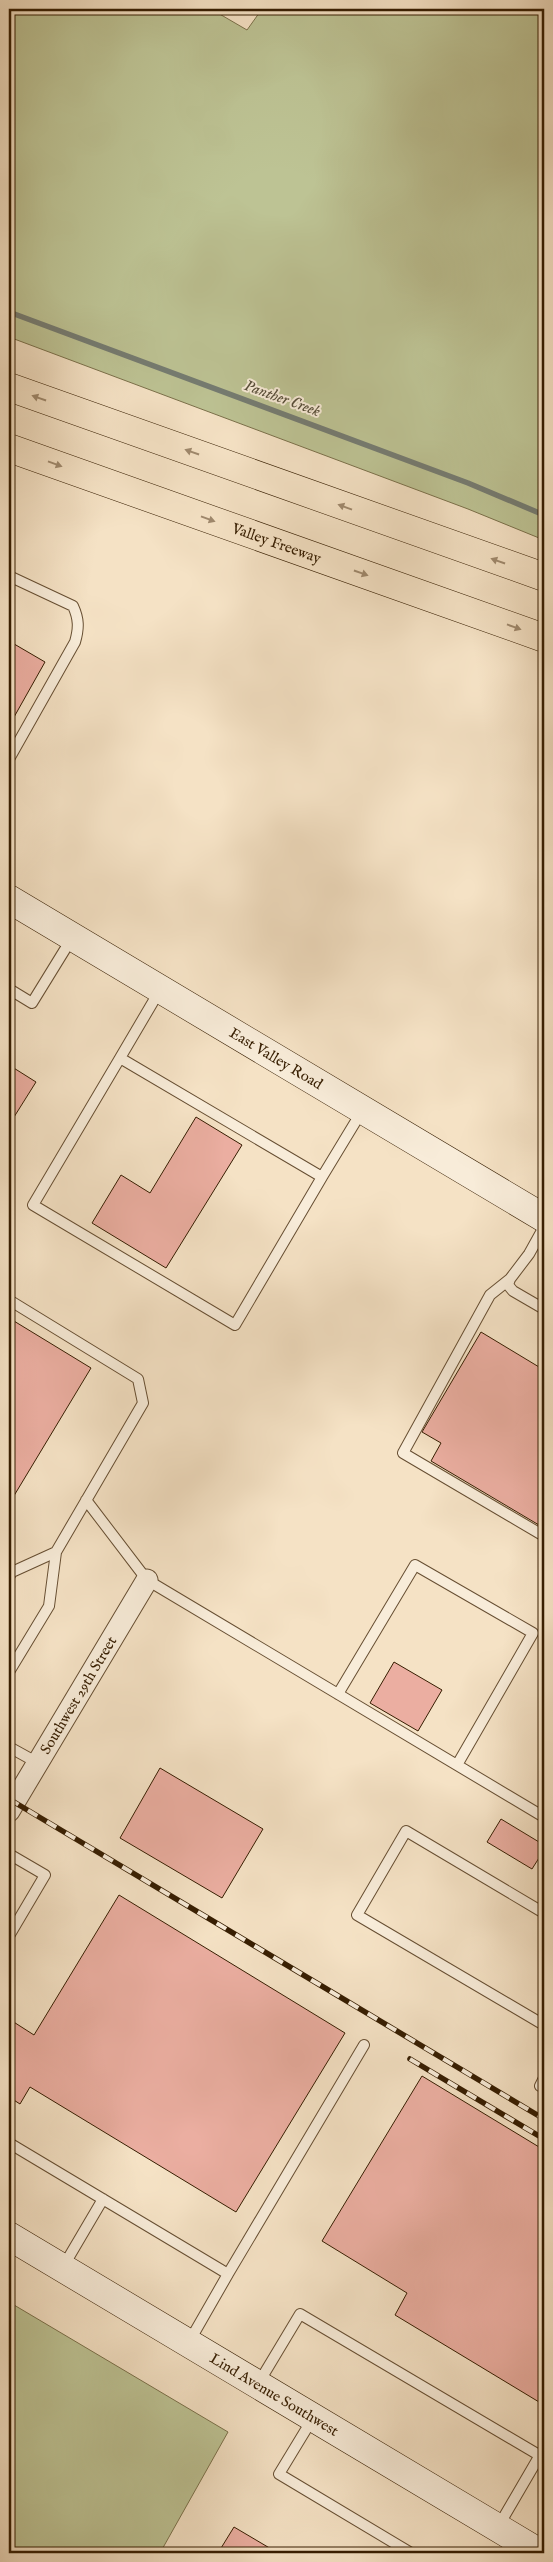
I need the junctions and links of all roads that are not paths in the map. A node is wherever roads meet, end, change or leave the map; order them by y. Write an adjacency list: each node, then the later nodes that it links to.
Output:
1 (9, 388): 4 (highway, one-way to 1)
2 (9, 448): 5 (highway, Valley Freeway, one-way to 5)
3 (9, 576): 6 (lane)
4 (544, 577)
5 (544, 638)
6 (9, 759)
7 (9, 899): 8 (street, East Valley Road)
8 (72, 938): 9 (lane); 10 (street, East Valley Road)
9 (9, 989)
10 (160, 990): 11 (lane); 12 (street, East Valley Road)
11 (120, 1058): 13 (lane); 13 (lane)
12 (362, 1110): 13 (lane); 14 (street, East Valley Road)
13 (322, 1177)
14 (544, 1218)
15 (544, 1227): 16 (lane)
16 (510, 1279): 18 (lane); 20 (lane)
17 (9, 1300): 19 (lane)
18 (544, 1309)
19 (86, 1500): 21 (lane); 23 (lane)
20 (544, 1536)
21 (56, 1552): 22 (lane); 24 (lane)
22 (9, 1577)
23 (147, 1580): 25 (lane); 27 (street, Southwest 29th Street)
24 (9, 1672)
25 (338, 1694): 28 (lane); 28 (lane)
26 (9, 1747): 27 (lane)
27 (38, 1763): 29 (street, Southwest 29th Street)
28 (457, 1765): 30 (lane)
29 (9, 1810)
30 (544, 1817)
31 (9, 1854): 33 (lane)
32 (544, 1913): 34 (lane)
33 (9, 1936)
34 (544, 2025)
35 (364, 2046): 42 (lane)
36 (544, 2078): 37 (lane)
37 (544, 2088)
38 (9, 2143): 39 (lane)
39 (103, 2199): 41 (lane); 42 (lane)
40 (9, 2236): 41 (street, Lind Avenue Southwest)
41 (62, 2268): 43 (street, Lind Avenue Southwest)
42 (228, 2274): 43 (lane)
43 (188, 2343): 44 (street, Lind Avenue Southwest)
44 (258, 2385): 45 (street, Lind Avenue Southwest); 46 (lane)
45 (313, 2418): 47 (street, Lind Avenue Southwest); 48 (lane)
46 (542, 2456): 47 (lane)
47 (517, 2542)
48 (411, 2553)

